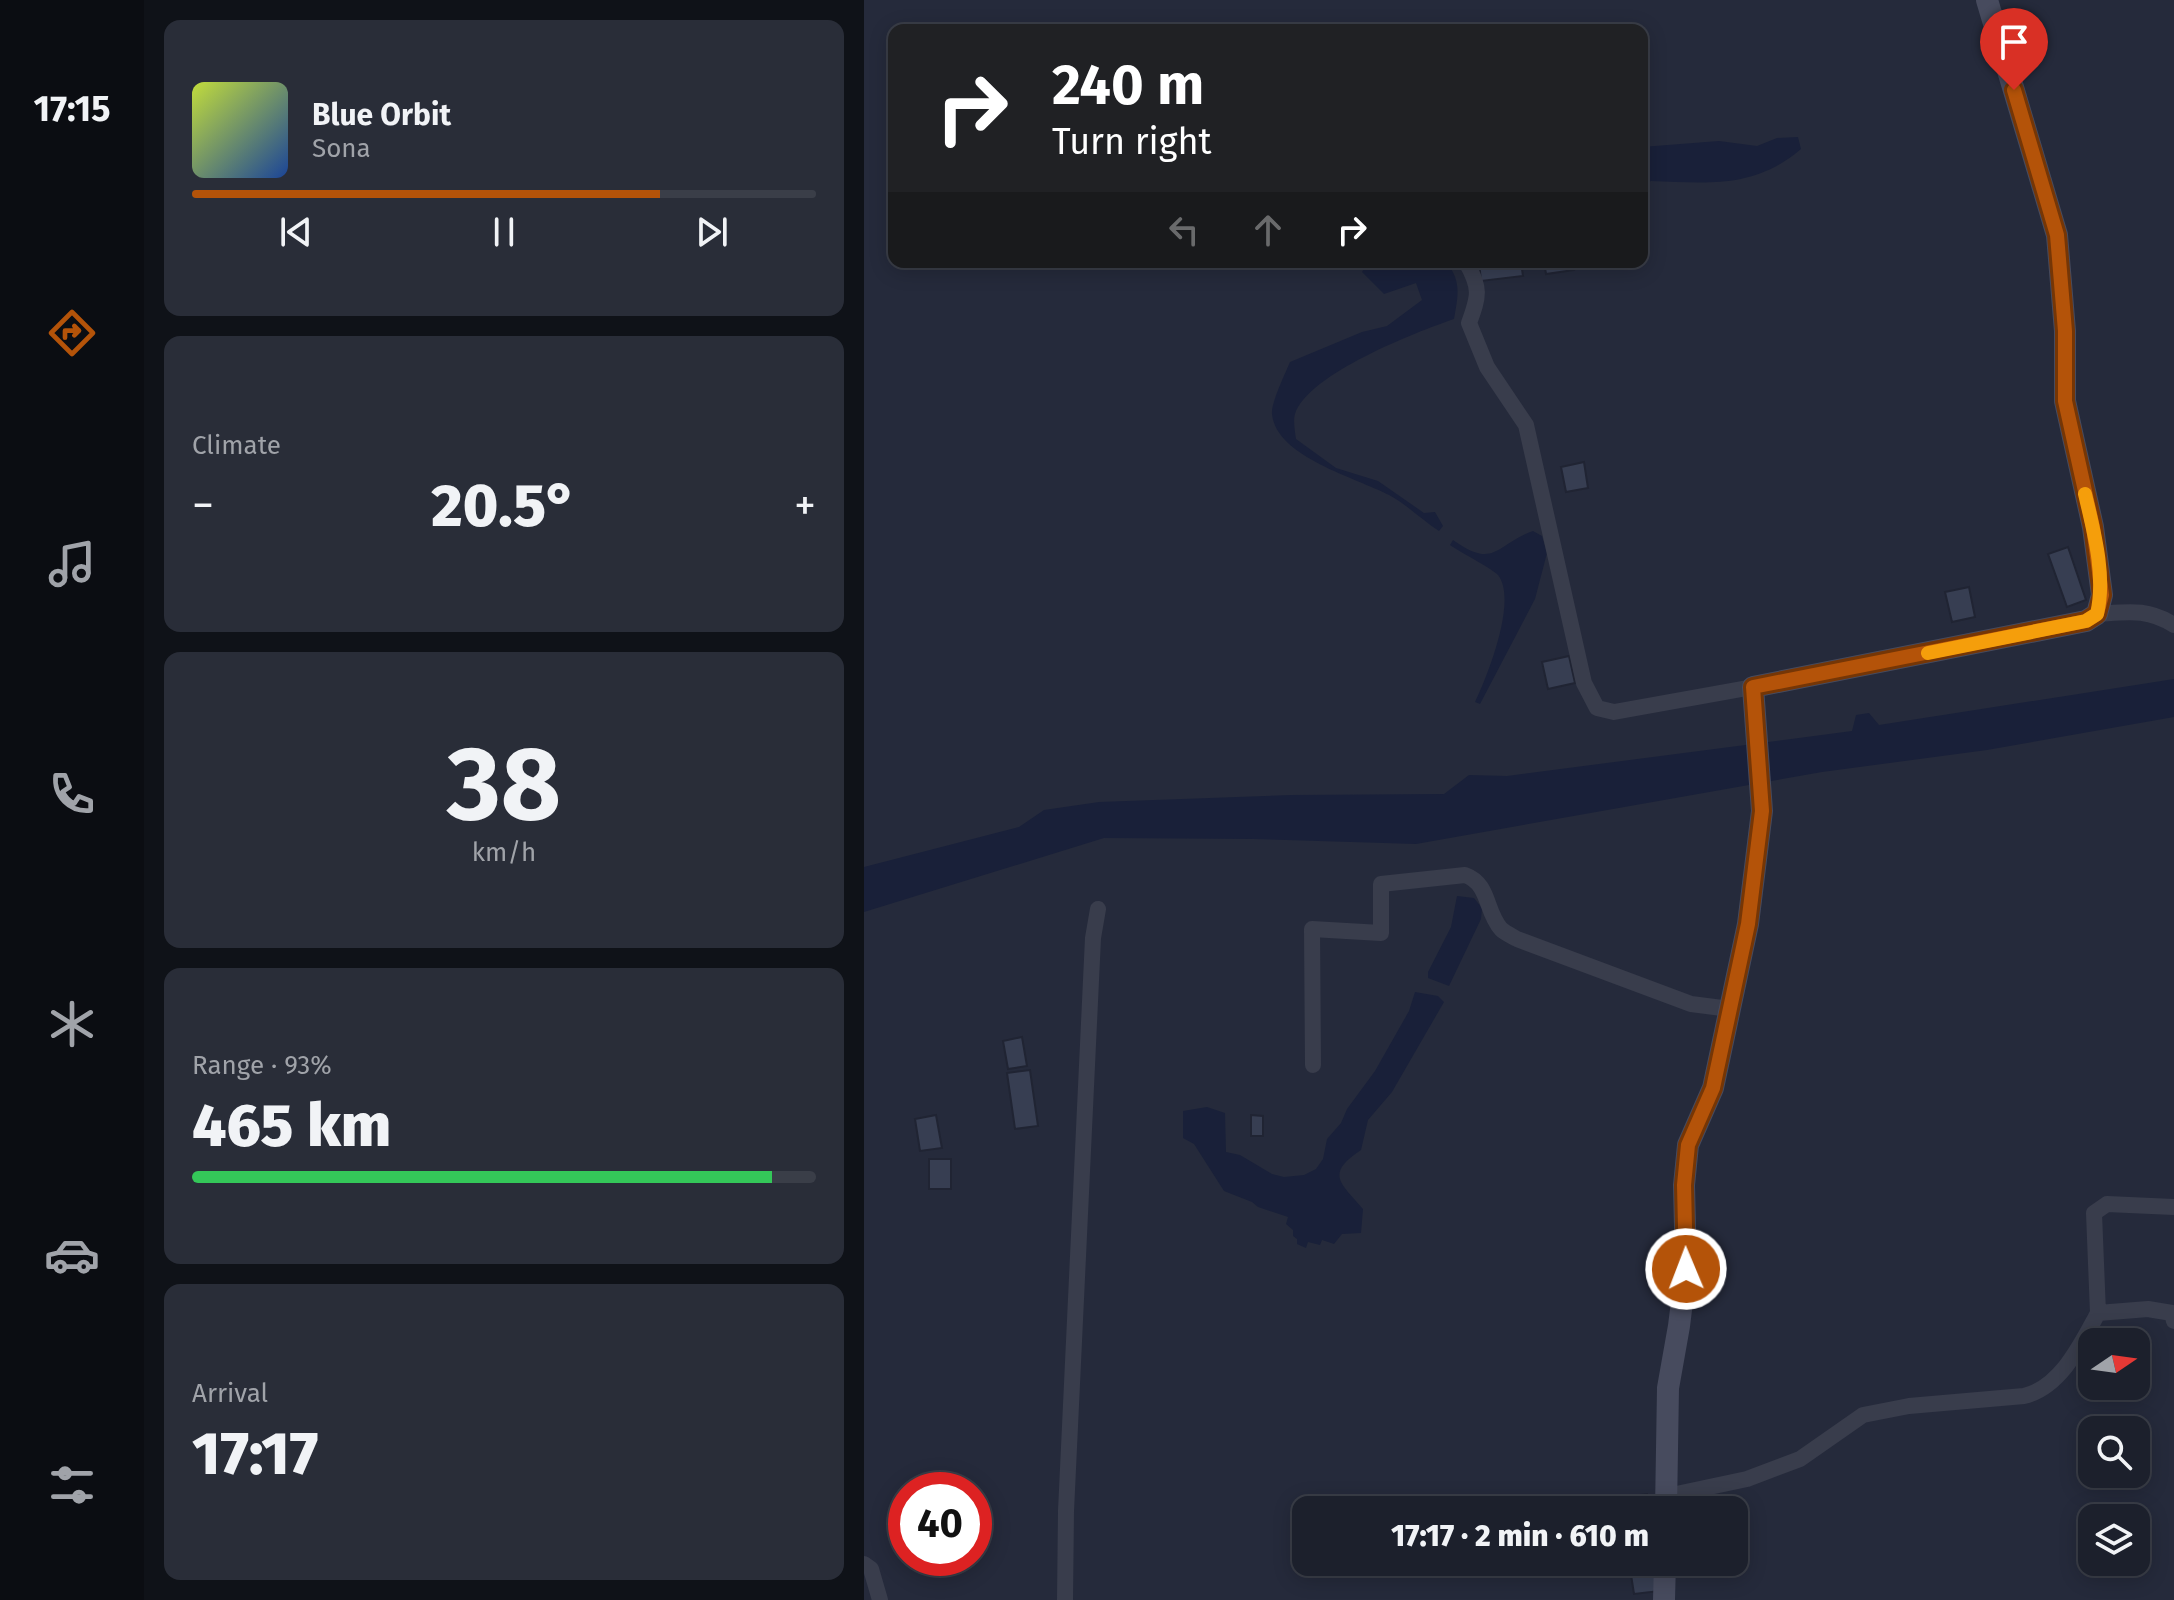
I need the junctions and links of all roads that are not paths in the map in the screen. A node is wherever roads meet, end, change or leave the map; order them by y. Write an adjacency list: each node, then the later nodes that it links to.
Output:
1 (1987, 0): 3 (street)
2 (1470, 268): 5 (street)
3 (2097, 614): 4 (street); 5 (street)
4 (2174, 625)
5 (1754, 698): 7 (street)
6 (1098, 909): 17 (street)
7 (1730, 1009): 8 (street); 12 (street)
8 (1313, 1065)
9 (2174, 1207): 10 (street)
10 (2098, 1313): 11 (street); 13 (street)
11 (2174, 1321)
12 (1666, 1496)
13 (1690, 1496)
14 (864, 1564): 16 (street)
15 (1665, 1576): 18 (street)
16 (880, 1600)
17 (1065, 1600)
18 (1664, 1600)

